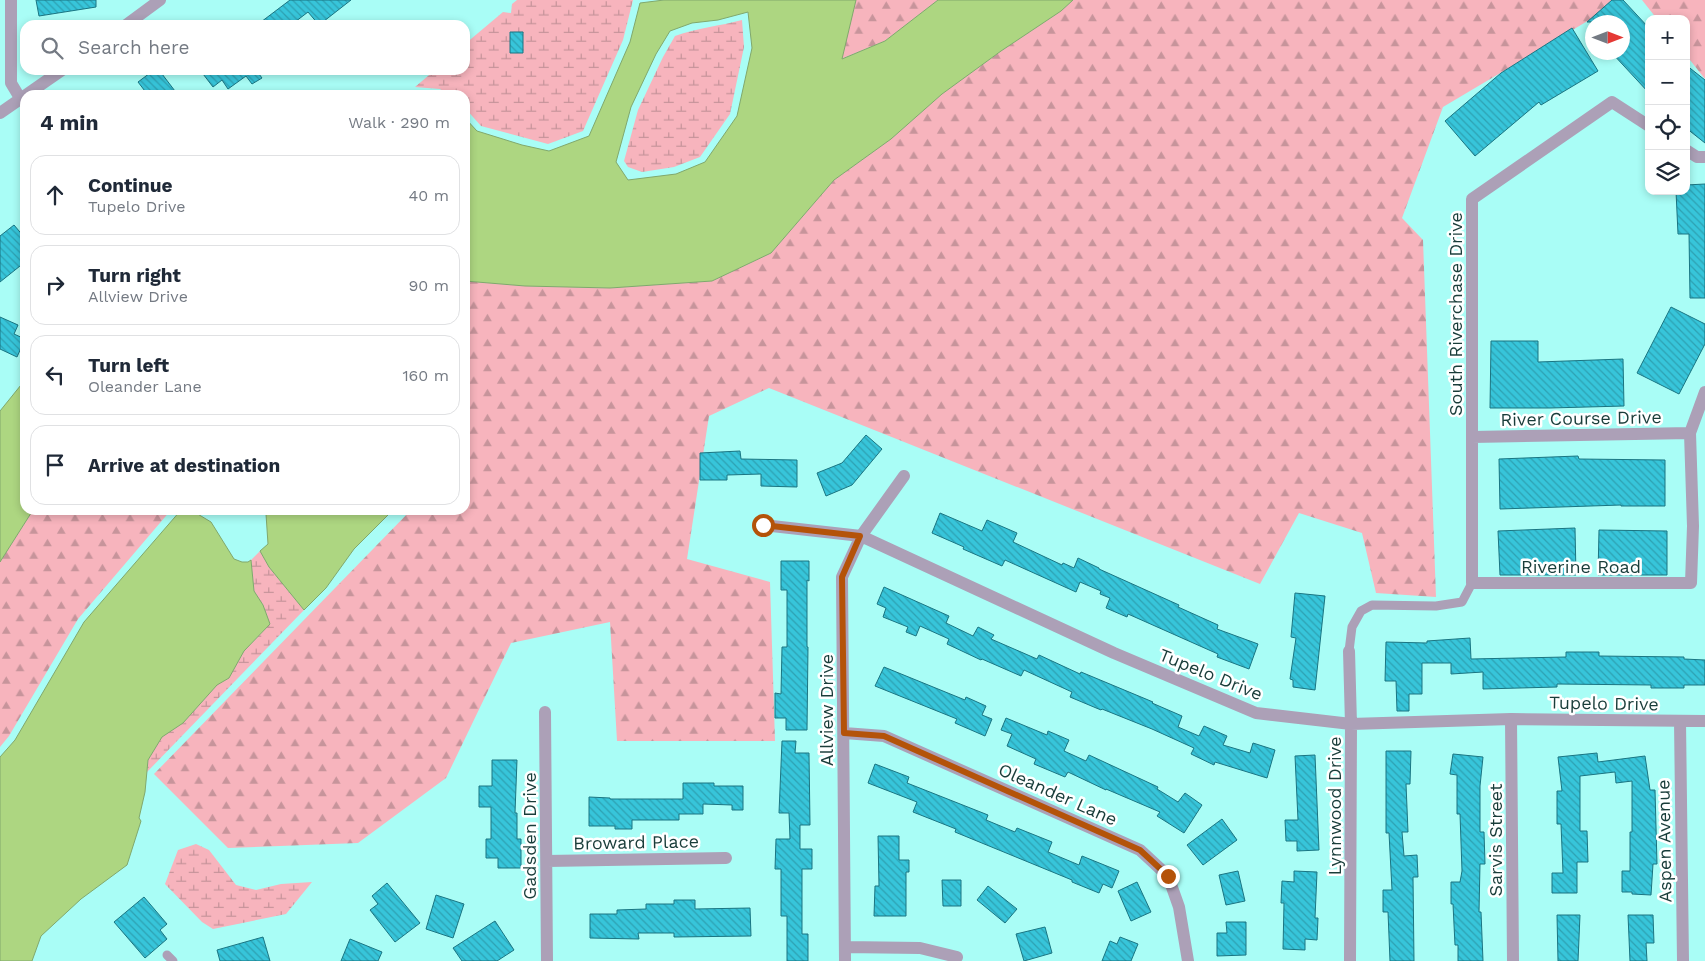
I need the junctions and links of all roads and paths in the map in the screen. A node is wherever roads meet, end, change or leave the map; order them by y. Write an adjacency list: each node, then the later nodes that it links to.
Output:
1 (11, 0): 6 (street)
2 (160, 0): 3 (street)
3 (133, 20)
4 (54, 75): 5 (street)
5 (32, 90)
6 (20, 98): 7 (street)
7 (0, 113)
8 (1645, 123): 13 (street, South Riverchase Drive)
9 (1690, 153): 10 (street)
10 (1705, 158)
11 (1704, 397): 12 (street)
12 (1690, 434): 13 (street, River Course Drive); 16 (street)
13 (1472, 437): 18 (street, South Riverchase Drive)
14 (904, 476): 17 (street, Allview Drive)
15 (763, 525): 17 (street, Tupelo Drive)
16 (1699, 526): 18 (street, Riverine Road)
17 (860, 536): 24 (street, Tupelo Drive); 25 (street, Allview Drive)
18 (1472, 583): 19 (lane)
19 (1349, 651): 24 (street, Lynnwood Drive)
20 (545, 712): 27 (street, Gadsden Drive)
21 (1511, 719): 22 (street, Tupelo Drive); 24 (street, Tupelo Drive); 34 (street, Sarvis Street)
22 (1680, 721): 23 (street, Tupelo Drive); 35 (street, Aspen Avenue)
23 (1705, 721)
24 (1351, 724): 33 (street, Lynnwood Drive)
25 (844, 733): 28 (street, Allview Drive); 32 (street, Oleander Lane)
26 (726, 858): 27 (street, Broward Place)
27 (547, 861): 30 (street, Gadsden Drive)
28 (845, 947): 29 (street); 31 (street, Allview Drive)
29 (957, 957)
30 (547, 961)
31 (845, 961)
32 (1188, 961)
33 (1350, 961)
34 (1513, 961)
35 (1683, 961)

